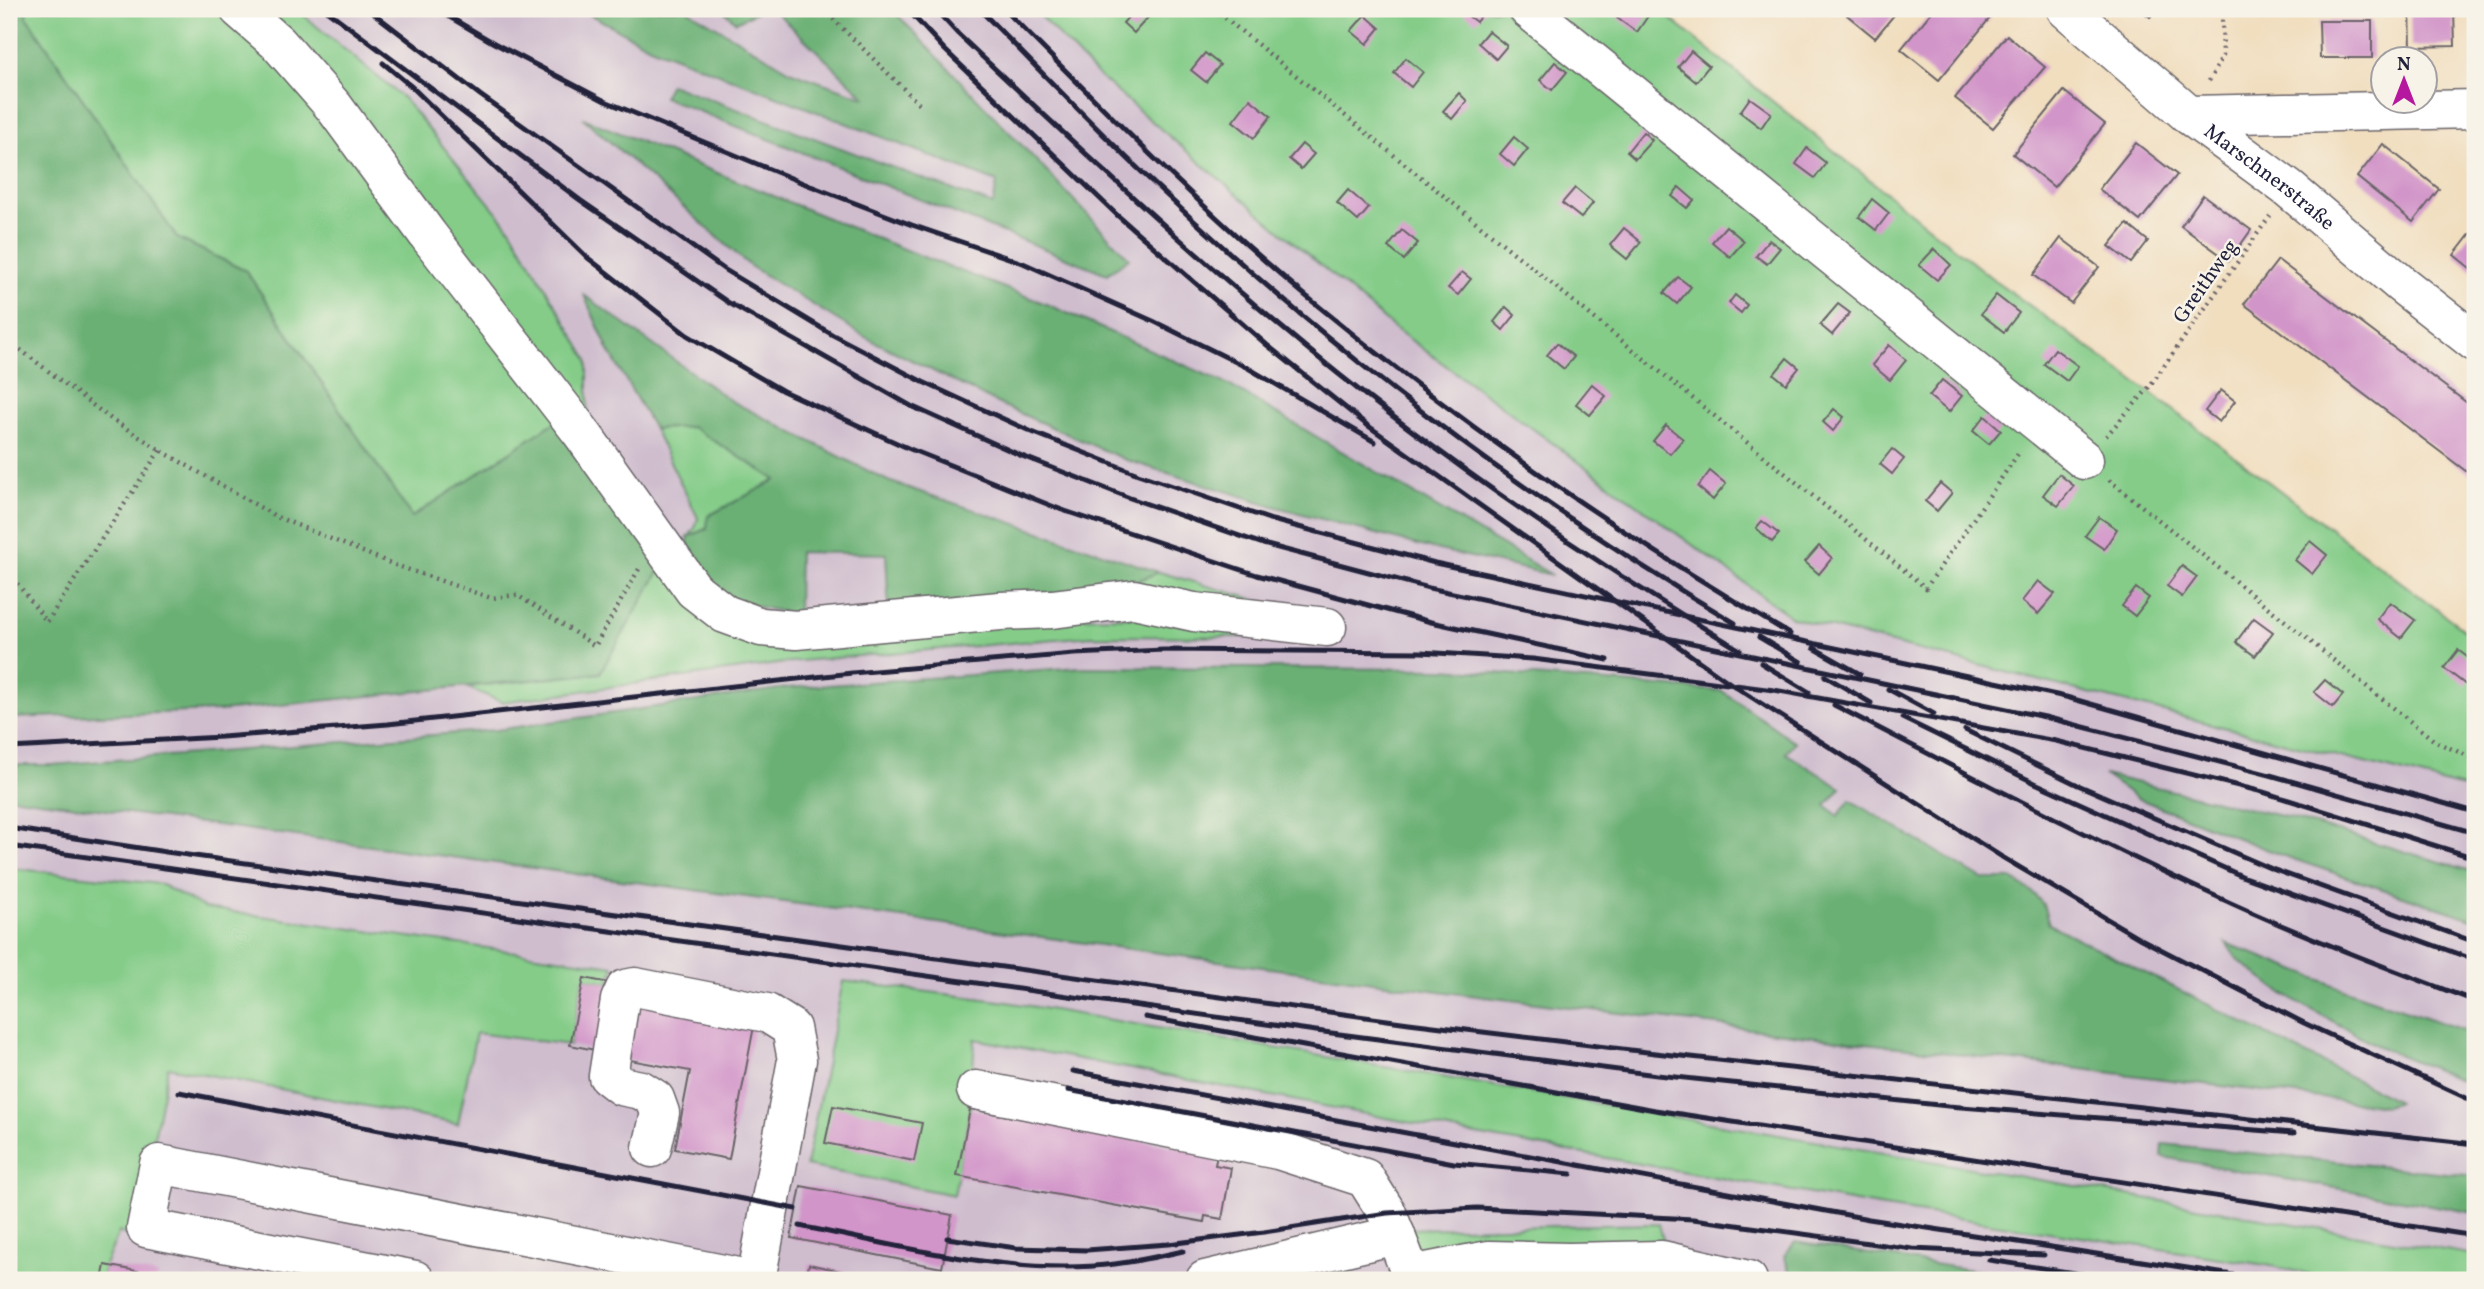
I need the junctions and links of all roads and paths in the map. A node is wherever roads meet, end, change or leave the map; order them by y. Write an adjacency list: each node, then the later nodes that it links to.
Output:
1 (239, 9): 16 (street)
2 (823, 9): 7 (path)
3 (1214, 9): 13 (path)
4 (1528, 9): 13 (street)
5 (2066, 9): 9 (street, Marschnerstraße)
6 (2222, 9): 9 (path)
7 (921, 106)
8 (2475, 110): 9 (street)
9 (2189, 116): 10 (street, Marschnerstraße)
10 (2289, 190): 12 (street, Marschnerstraße); 15 (path, Greithweg)
11 (9, 341): 14 (path)
12 (2475, 342)
13 (2039, 425): 15 (street)
14 (160, 450): 16 (path); 17 (path)
15 (2084, 460): 19 (path)
16 (656, 539): 18 (street)
17 (13, 578)
18 (1327, 627)
19 (2475, 759)
20 (976, 1090): 22 (street)
21 (652, 1148): 25 (street)
22 (1396, 1235): 24 (street); 27 (street)
23 (1575, 1271): 24 (street); 28 (street)
24 (1412, 1277)
25 (741, 1279): 26 (street)
26 (415, 1280)
27 (1205, 1280)
28 (1748, 1280)

